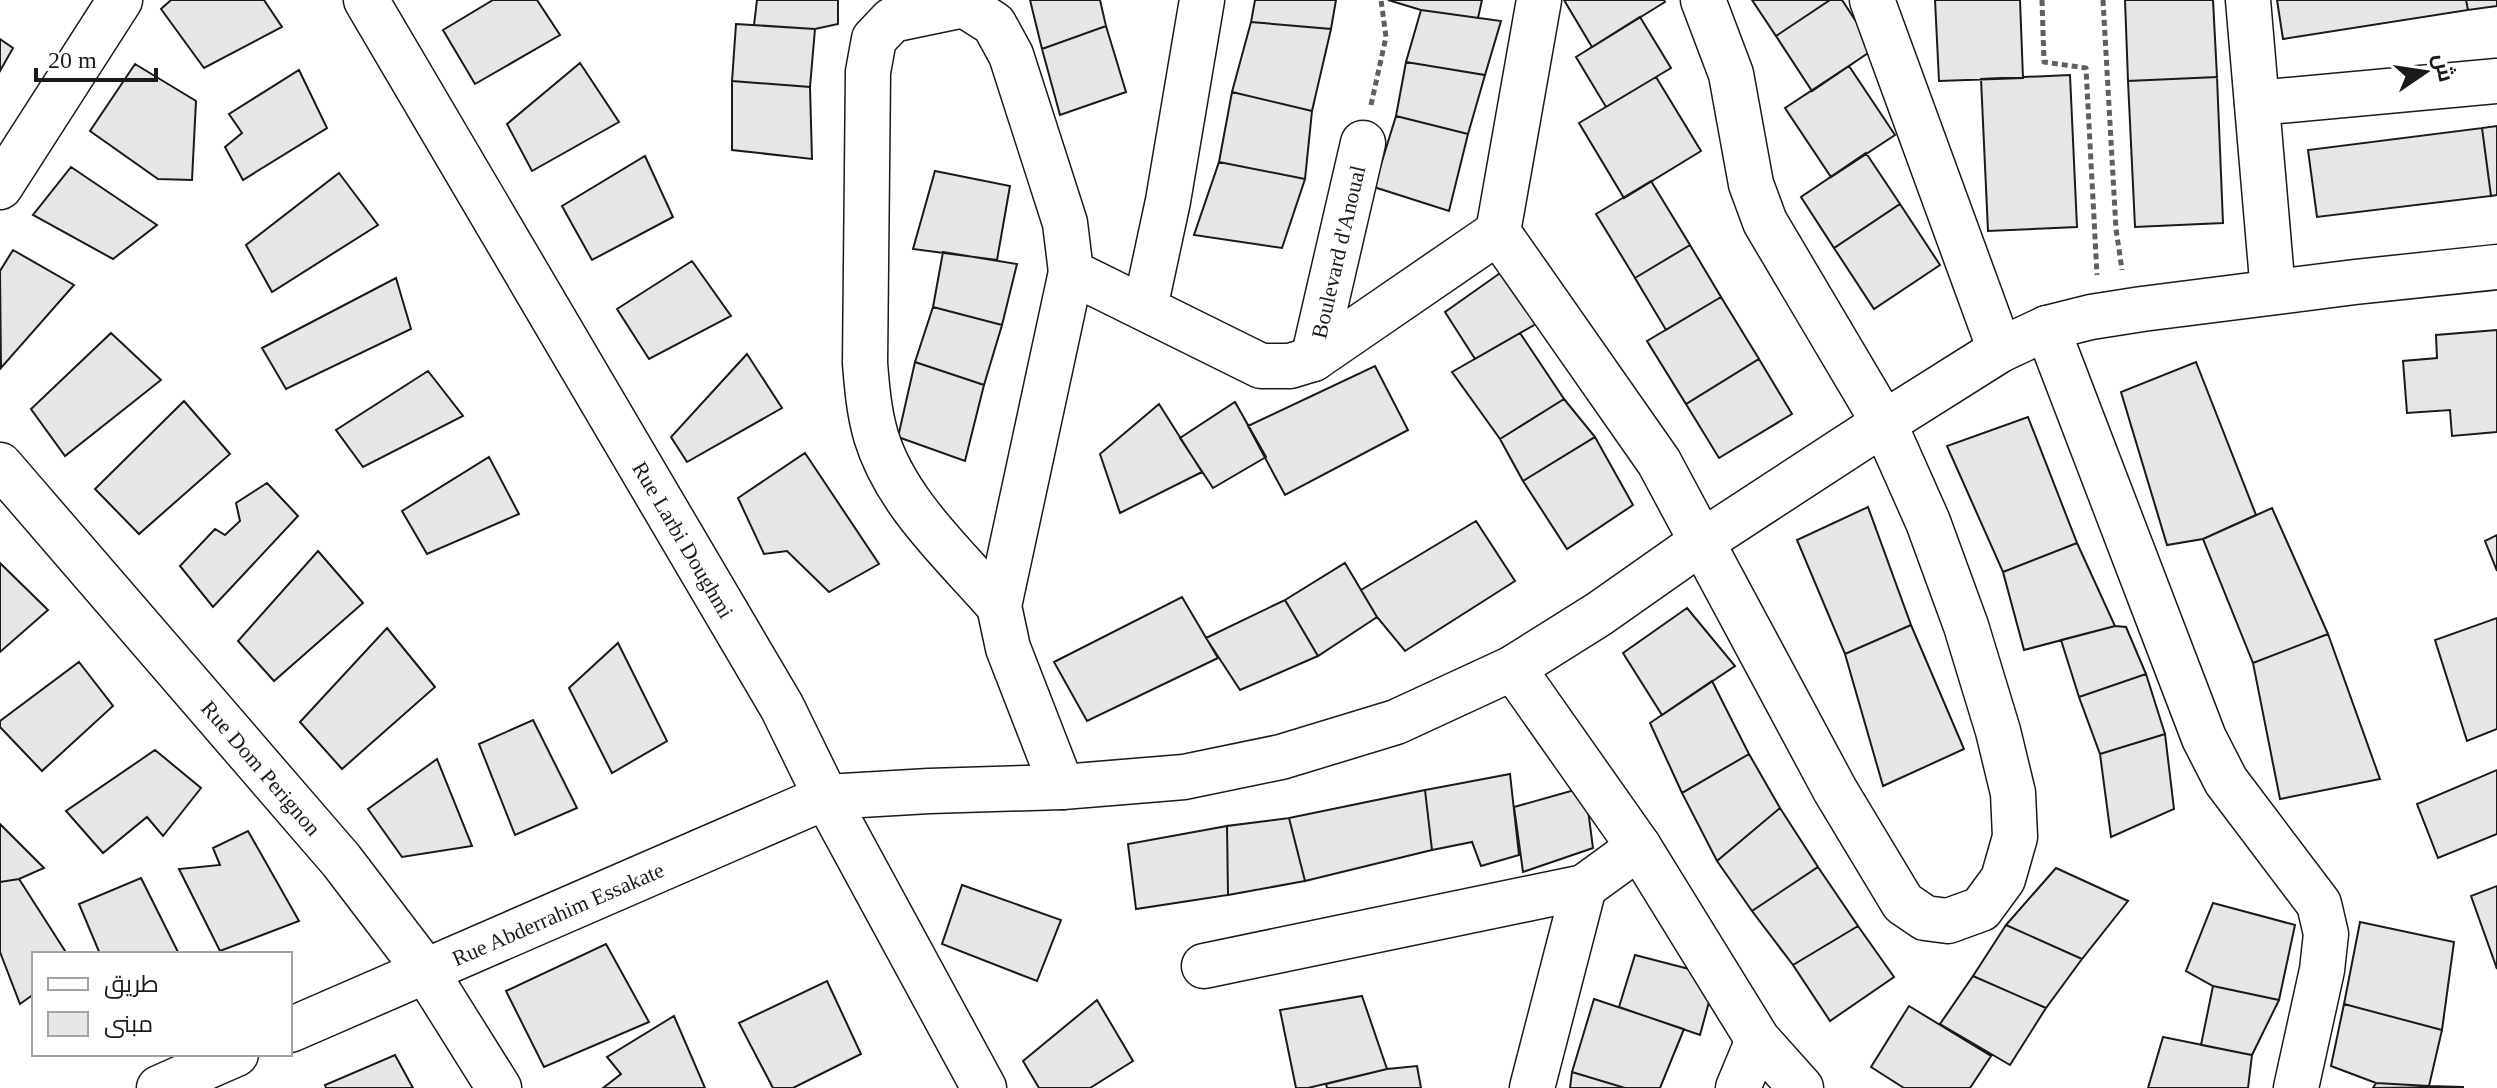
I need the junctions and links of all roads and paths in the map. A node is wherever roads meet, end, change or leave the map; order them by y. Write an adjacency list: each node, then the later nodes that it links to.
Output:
1 (120, 0): 14 (street)
2 (366, 0): 30 (street, Rue Larbi Doughmi)
3 (1202, 0): 19 (street)
4 (1381, 0): 13 (path)
5 (1539, 0): 15 (street)
6 (1703, 0): 24 (street)
7 (1872, 0): 22 (street)
8 (2042, 0): 20 (path)
9 (2103, 0): 20 (path)
10 (2248, 0): 12 (street)
11 (2497, 81): 12 (street)
12 (2257, 103): 18 (street)
13 (1363, 143): 23 (street, Boulevard d'Anoual)
14 (0, 187)
15 (1498, 232): 23 (street); 26 (street)
16 (2497, 267): 18 (street)
17 (1071, 272): 19 (street); 27 (street); 27 (street)
18 (2273, 292): 20 (street)
19 (1145, 308): 23 (street)
20 (2114, 313): 21 (street)
21 (2047, 328): 22 (street); 44 (street)
22 (2000, 350): 24 (street)
23 (1313, 359)
24 (1884, 423): 26 (street); 26 (street)
25 (0, 465): 34 (street, Rue Dom Perignon)
26 (1700, 543): 28 (street)
27 (999, 606): 29 (street)
28 (1513, 668): 29 (street); 31 (street)
29 (1062, 787): 30 (street)
30 (826, 797): 34 (street, Rue Abderrahim Essakate); 40 (street, Rue Larbi Doughmi)
31 (1639, 847): 32 (street); 36 (street)
32 (1584, 887): 33 (street); 41 (street)
33 (1204, 966)
34 (425, 970): 35 (street, Rue Abderrahim Essakate); 39 (street, Rue Dom Perignon)
35 (292, 1029)
36 (1758, 1040): 42 (street); 43 (street)
37 (231, 1056): 38 (street)
38 (159, 1088)
39 (499, 1088)
40 (984, 1088)
41 (1532, 1088)
42 (1738, 1088)
43 (1801, 1088)
44 (2296, 1088)

